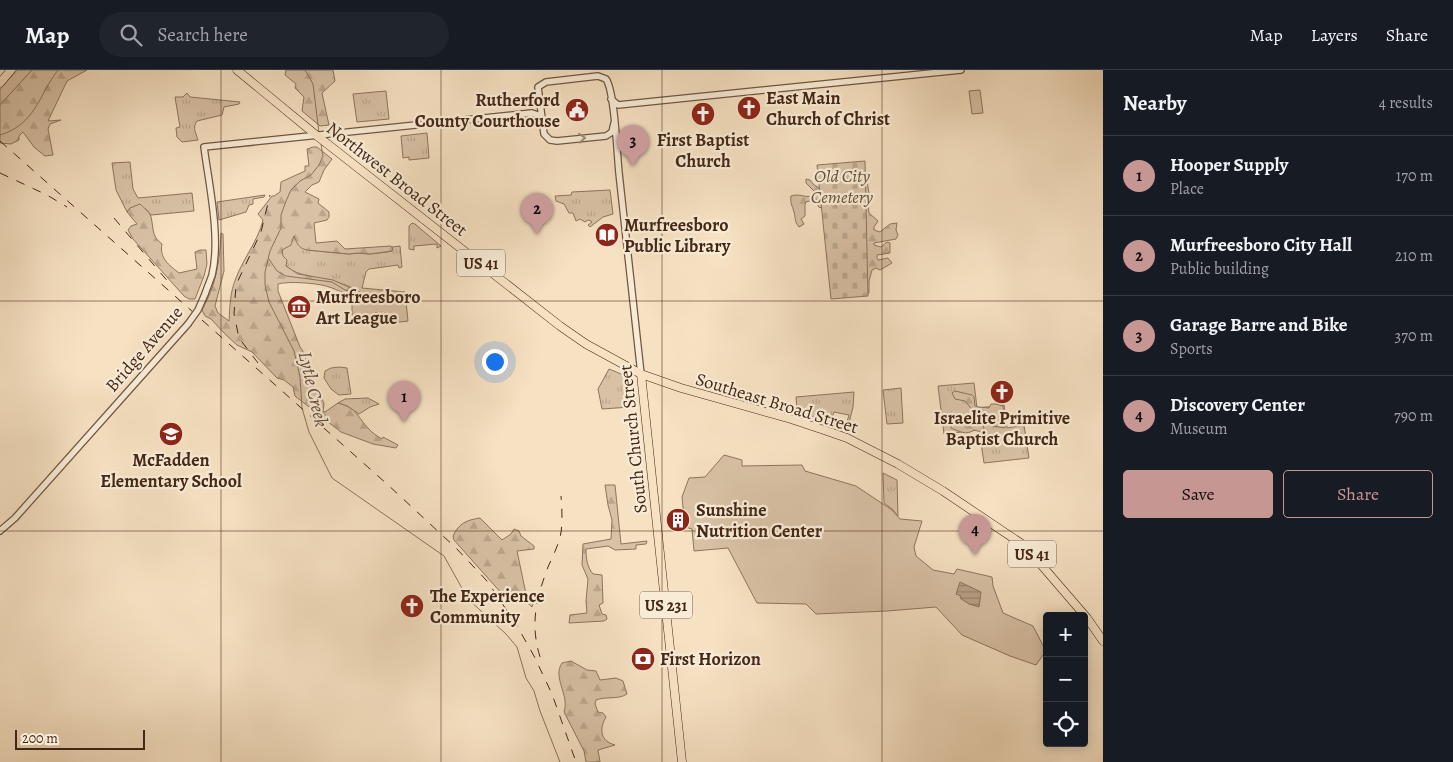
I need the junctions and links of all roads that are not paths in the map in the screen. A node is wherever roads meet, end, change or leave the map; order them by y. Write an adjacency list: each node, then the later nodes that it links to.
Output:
1 (6, 70): 5 (main road)
2 (11, 70): 5 (main road)
3 (237, 70): 13 (main road, Northwest Broad Street / US 41)
4 (961, 70): 8 (street)
5 (0, 81)
6 (611, 99): 7 (street); 8 (street); 9 (street)
7 (541, 104): 10 (street); 11 (street)
8 (618, 105): 9 (street)
9 (613, 112): 12 (street, South Church Street)
10 (532, 113): 11 (street); 13 (street)
11 (543, 119): 12 (street, one-way to 12)
12 (614, 124): 14 (street, South Church Street)
13 (311, 133): 14 (main road, Northwest Broad Street / US 41); 15 (street, Bridge Avenue, bridge)
14 (641, 374): 16 (main road, Southeast Broad Street / US 41); 17 (main road, South Church Street / US 231)
15 (0, 531)
16 (1102, 637)
17 (682, 762)

